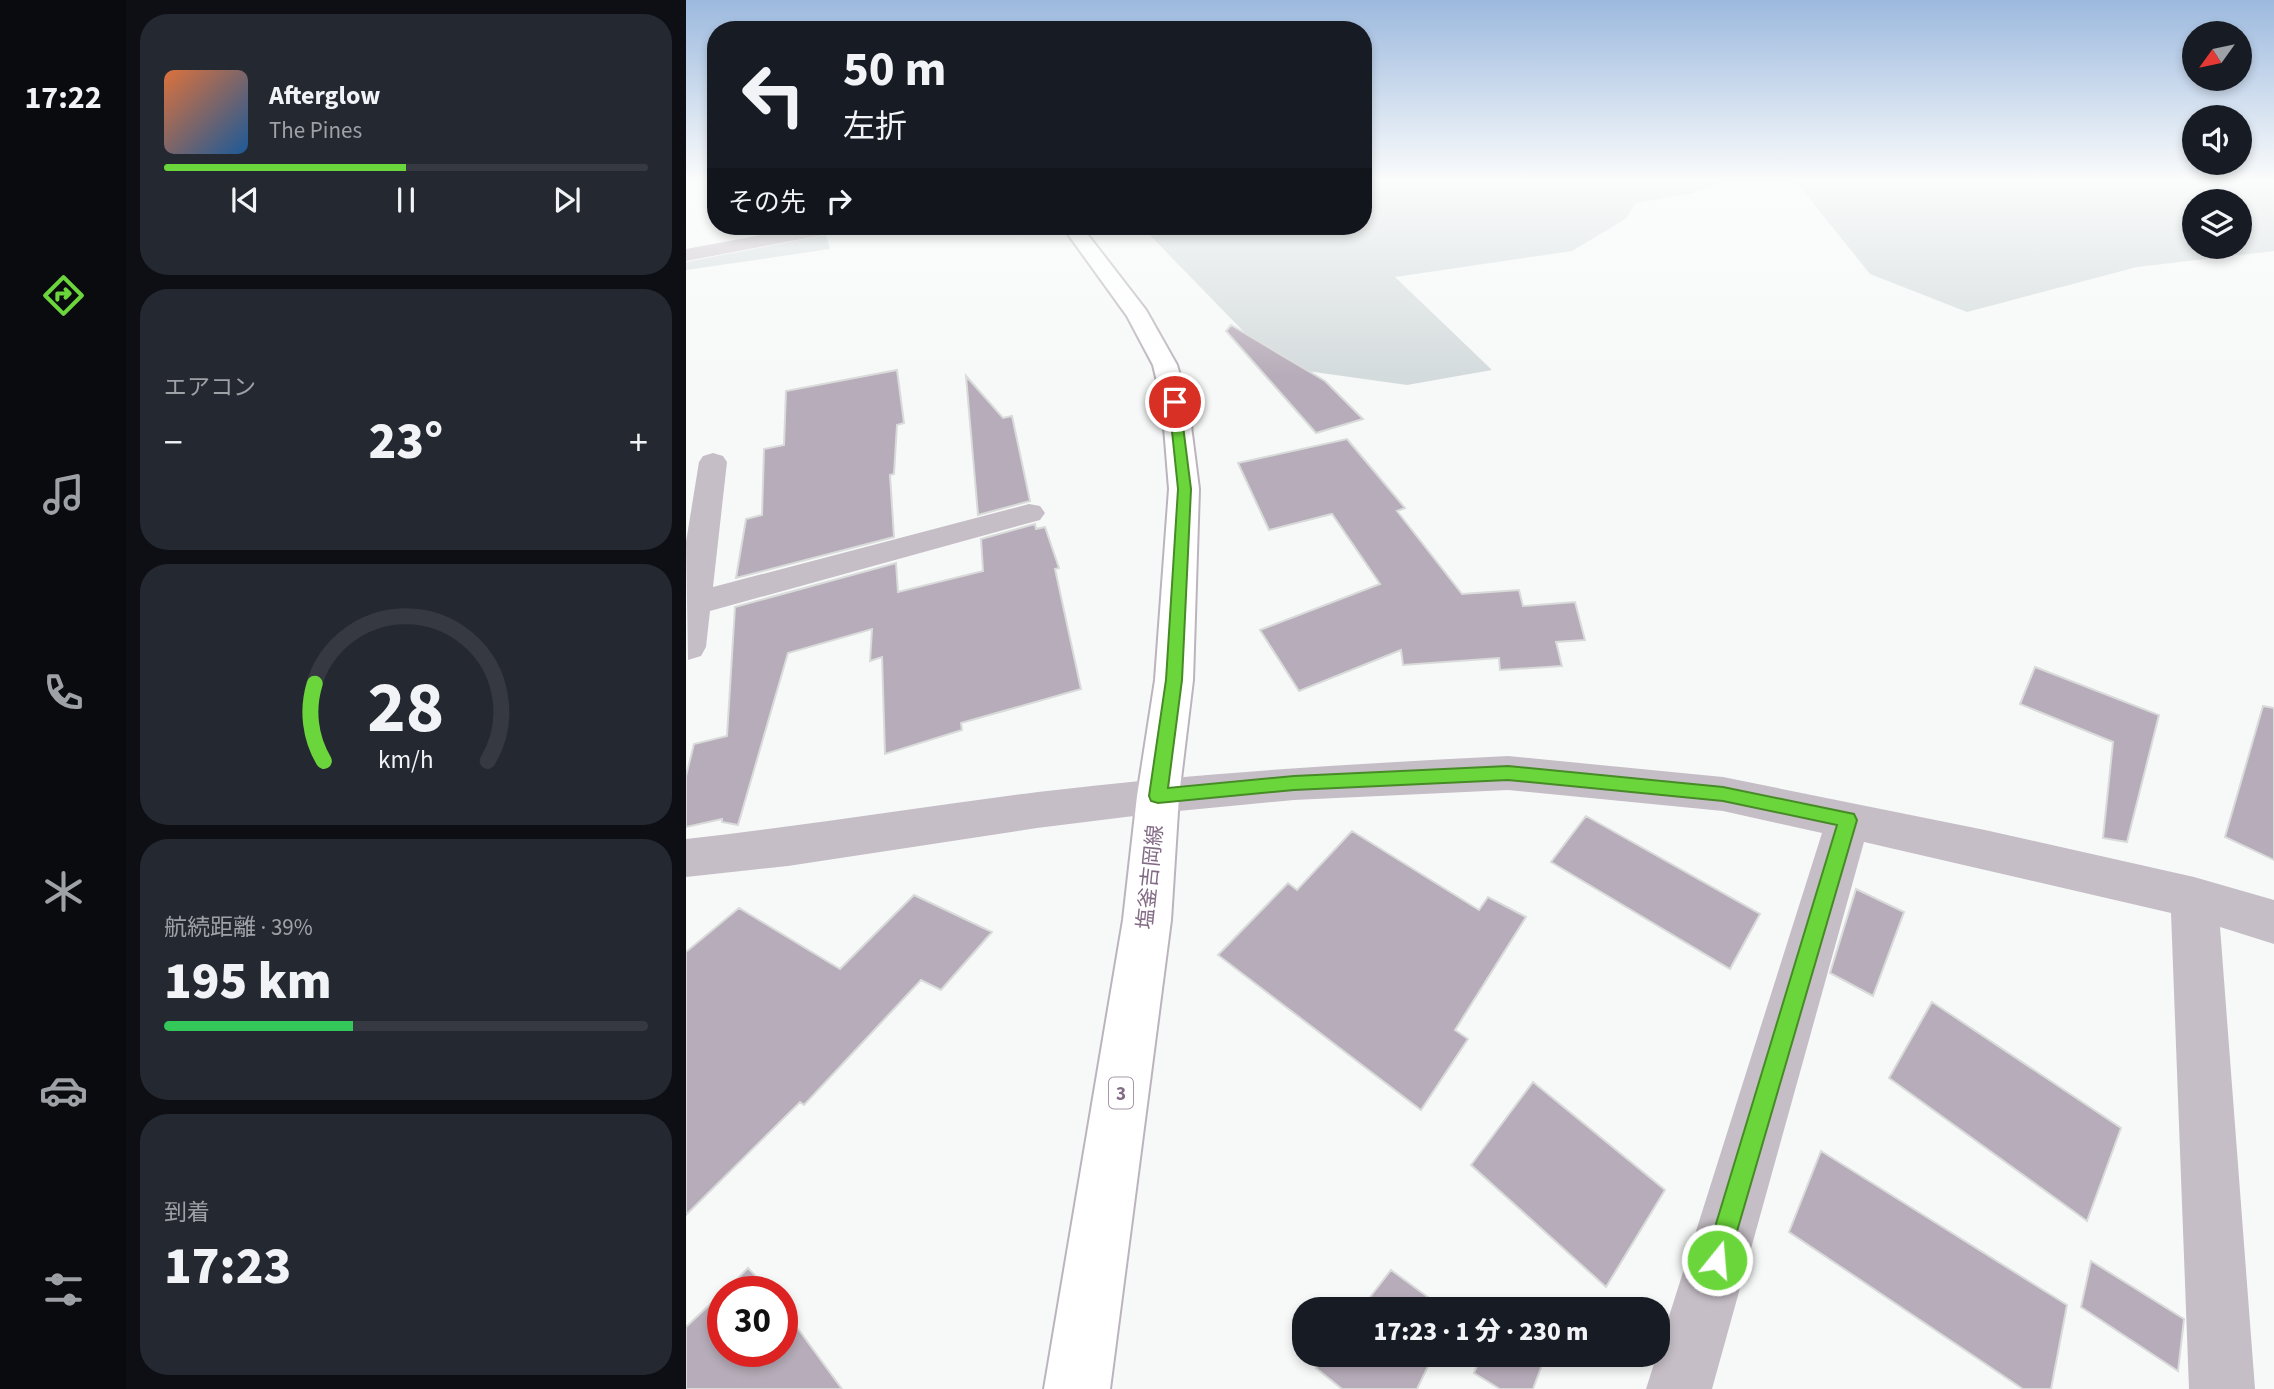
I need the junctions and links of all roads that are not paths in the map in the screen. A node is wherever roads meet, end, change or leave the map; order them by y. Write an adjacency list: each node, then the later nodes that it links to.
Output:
1 (722, 247): 3 (street)
2 (1086, 247): 8 (main road, 塩釜吉岡線 / 3)
3 (686, 255)
4 (713, 462): 6 (street)
5 (1029, 513): 6 (street)
6 (690, 605): 7 (street)
7 (688, 647)
8 (1158, 796): 9 (street); 10 (street); 13 (main road, 塩釜吉岡線 / 3)
9 (1848, 820): 11 (street); 14 (street)
10 (686, 858)
11 (2194, 898): 12 (street); 15 (street)
12 (2274, 922)
13 (1077, 1389)
14 (1679, 1389)
15 (2222, 1389)

